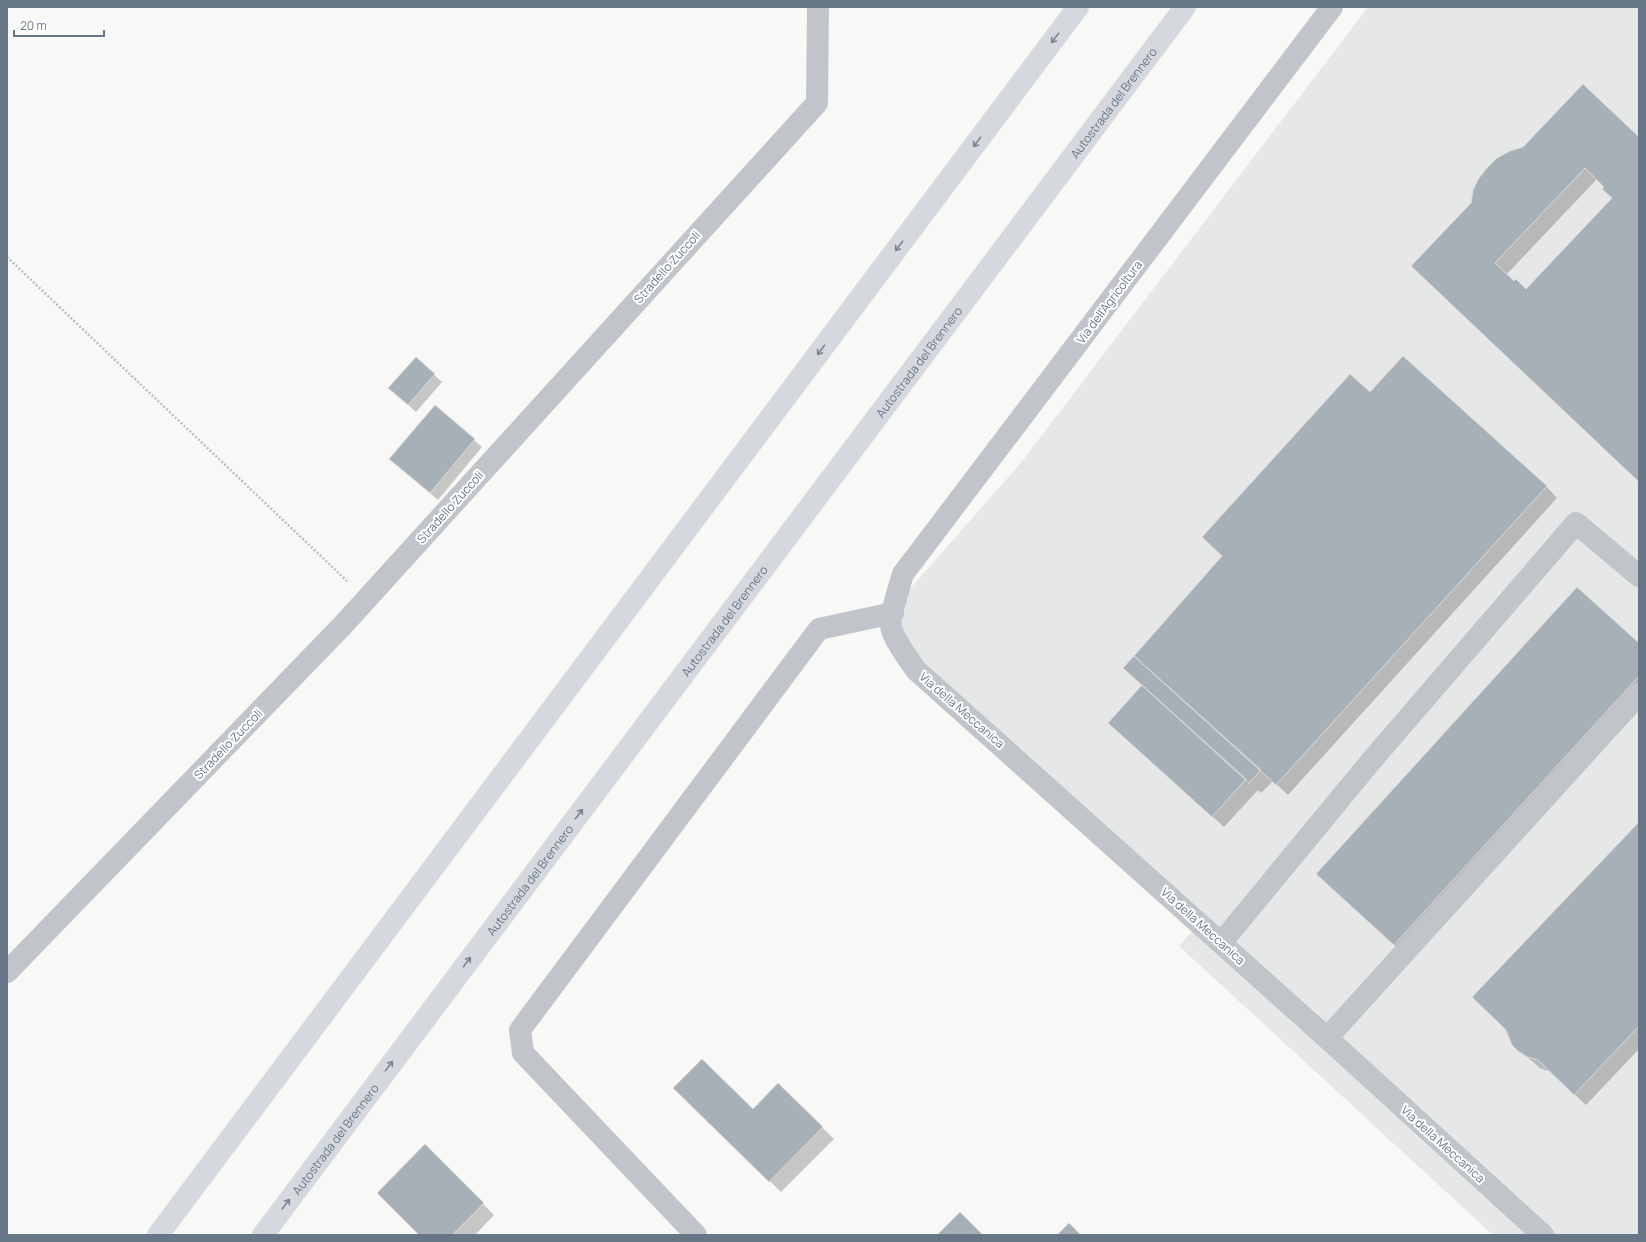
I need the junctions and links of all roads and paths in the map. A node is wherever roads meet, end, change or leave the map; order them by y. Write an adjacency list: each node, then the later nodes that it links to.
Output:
1 (818, 7): 7 (street, Stradello Zuccoli)
2 (1078, 7): 13 (highway, one-way to 13)
3 (1185, 7): 14 (highway, Autostrada del Brennero, one-way to 3)
4 (1332, 7): 8 (street, Via dell'Agricoltura)
5 (7, 257): 7 (path)
6 (1639, 576): 10 (street)
7 (366, 599): 11 (street, Stradello Zuccoli)
8 (894, 608): 10 (street, Via della Meccanica); 15 (street)
9 (1639, 694): 12 (street)
10 (1221, 942): 12 (street, Via della Meccanica)
11 (7, 972)
12 (1327, 1038): 16 (street, Via della Meccanica)
13 (158, 1235)
14 (262, 1235)
15 (696, 1235)
16 (1543, 1235)

